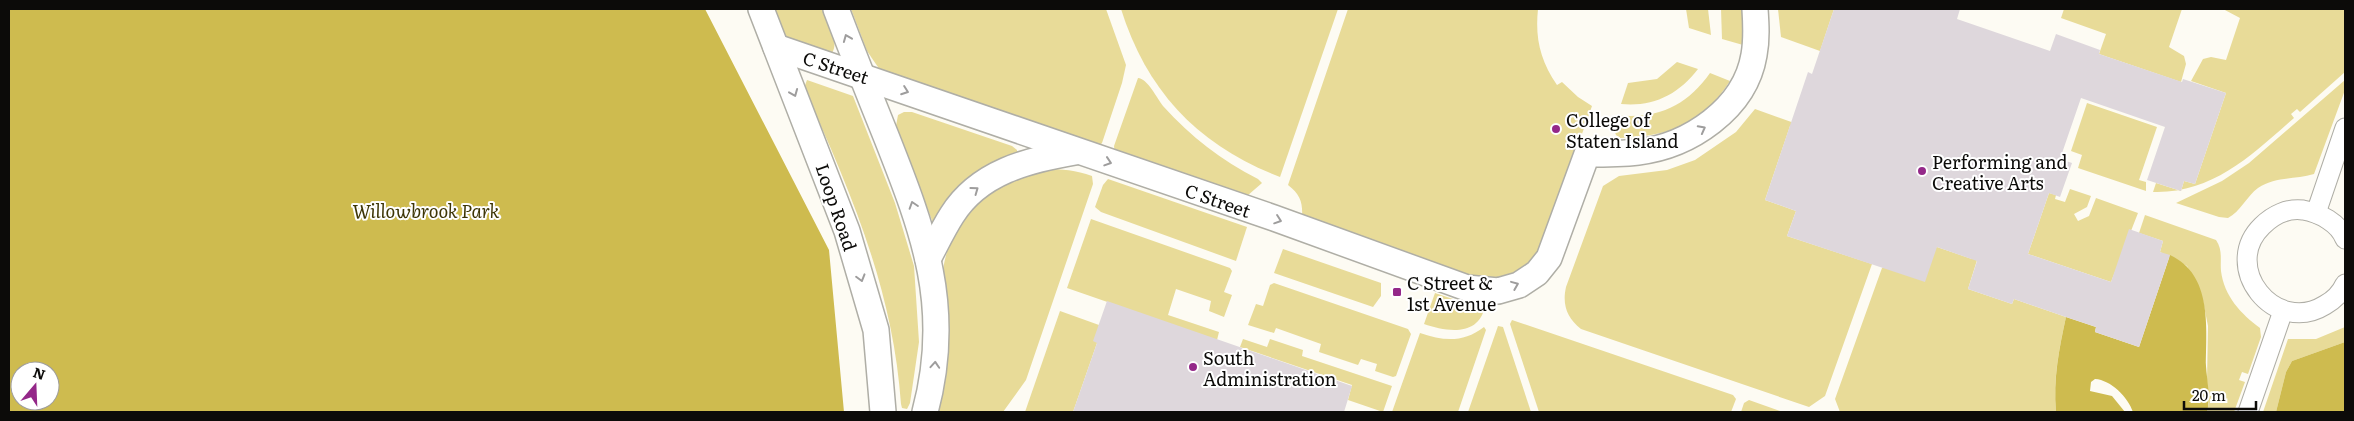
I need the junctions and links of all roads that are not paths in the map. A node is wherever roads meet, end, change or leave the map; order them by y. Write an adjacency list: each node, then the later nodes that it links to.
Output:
1 (761, 9): 4 (street, Loop Road)
2 (836, 9): 5 (street, one-way to 2)
3 (1755, 9): 7 (street, C Street, one-way to 3)
4 (776, 48): 5 (street, C Street); 13 (street, Loop Road, one-way to 13)
5 (862, 76): 7 (street, C Street, one-way to 7); 10 (street, one-way to 5)
6 (2345, 128): 8 (street)
7 (1076, 152): 10 (street, one-way to 7)
8 (2316, 213): 9 (street); 12 (street)
9 (2345, 240)
10 (928, 259): 14 (street, one-way to 10)
11 (2345, 284): 12 (street)
12 (2283, 311): 15 (street)
13 (883, 412)
14 (925, 412)
15 (2248, 412)

